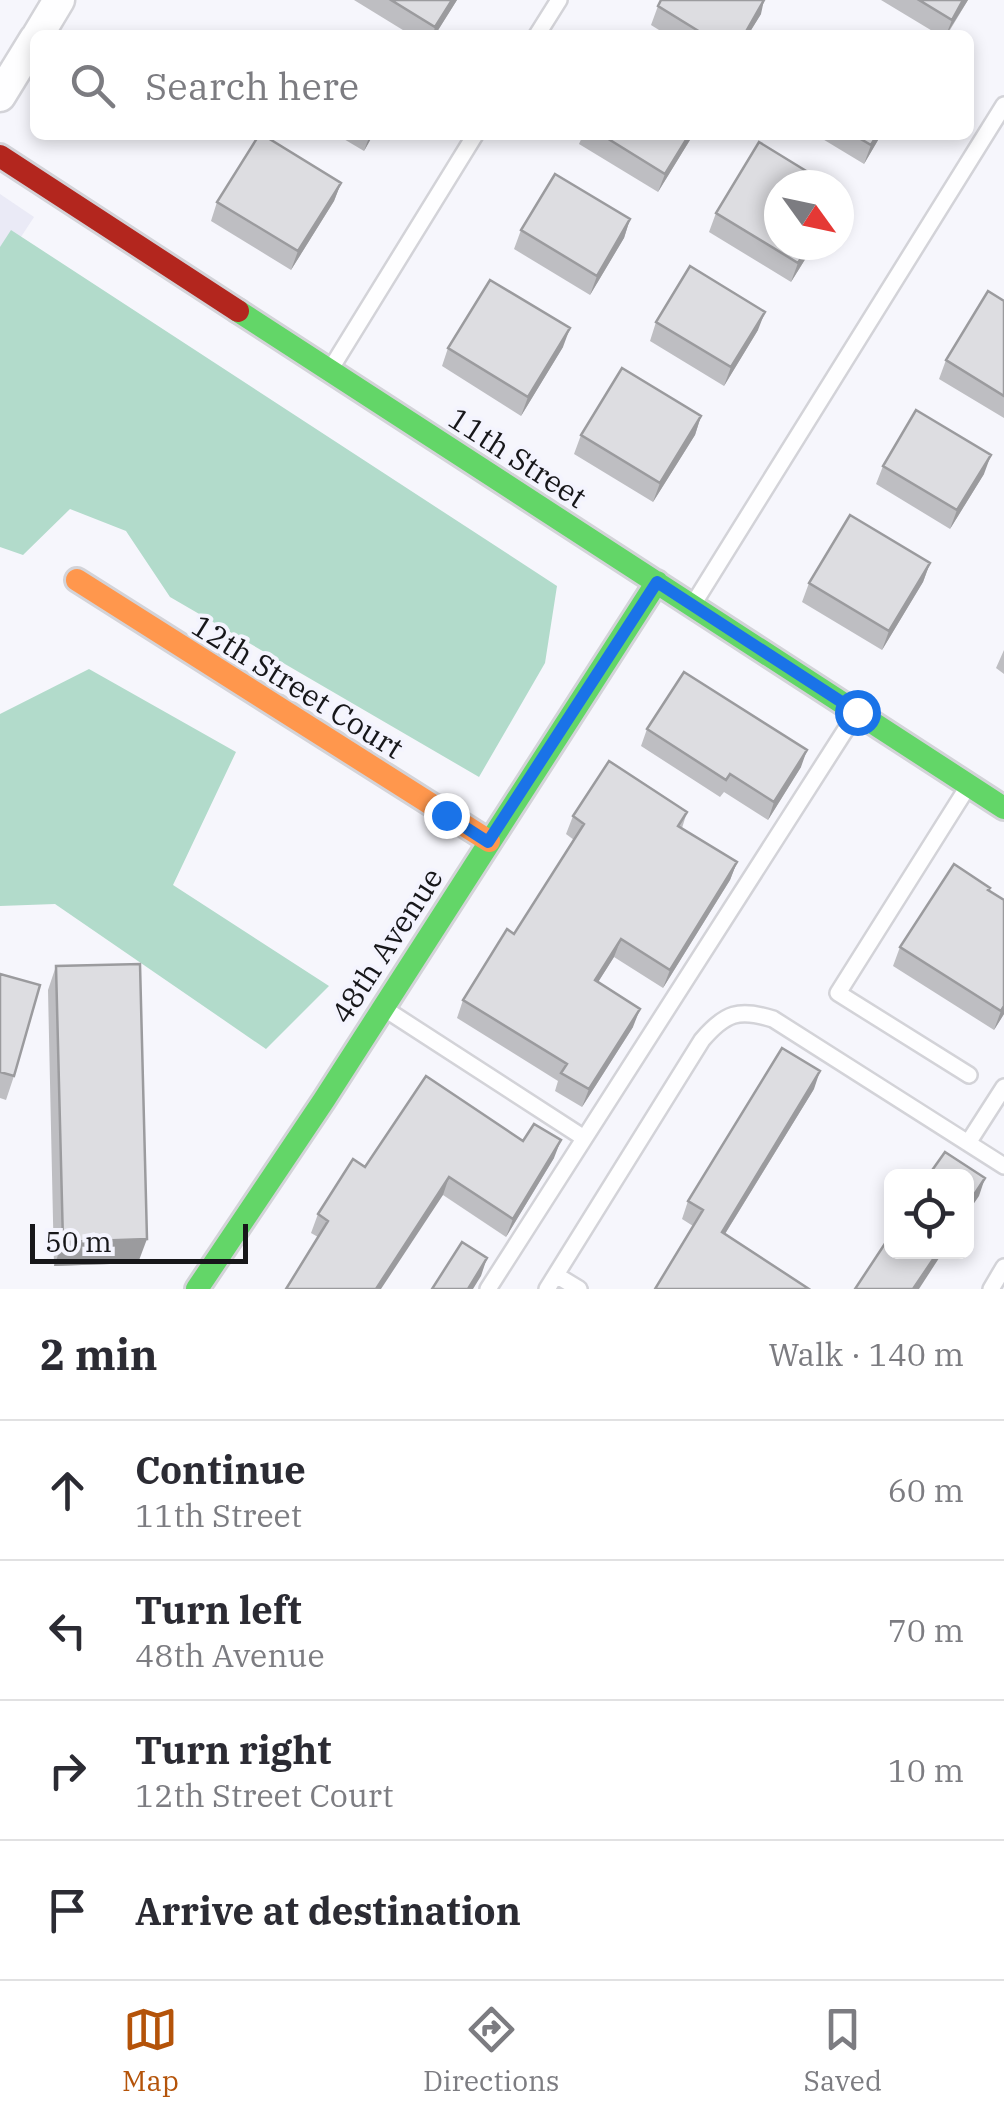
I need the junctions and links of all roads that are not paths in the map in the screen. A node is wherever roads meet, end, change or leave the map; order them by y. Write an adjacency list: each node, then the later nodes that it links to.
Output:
1 (59, 0): 3 (street)
2 (558, 0): 4 (lane)
3 (40, 30)
4 (540, 30)
5 (30, 47): 6 (street)
6 (0, 96)
7 (1004, 105): 13 (lane)
8 (472, 140): 10 (lane)
9 (0, 156): 10 (street, 11th Street)
10 (330, 370): 12 (street, 11th Street)
11 (76, 580): 17 (street, 12th Street Court)
12 (657, 582): 13 (street, 11th Street); 17 (street, 48th Avenue)
13 (693, 606): 14 (street, 11th Street)
14 (857, 712): 15 (street, 11th Street); 21 (lane)
15 (969, 785): 16 (street, 11th Street); 19 (lane)
16 (1004, 808)
17 (488, 842): 18 (street, 48th Avenue)
18 (382, 1007): 21 (lane); 26 (street, 48th Avenue)
19 (970, 1075)
20 (1004, 1087): 22 (lane)
21 (584, 1138): 27 (lane)
22 (968, 1143): 23 (lane); 25 (lane)
23 (1004, 1166)
24 (1004, 1267): 29 (lane)
25 (552, 1282): 28 (lane)
26 (197, 1289)
27 (488, 1289)
28 (578, 1289)
29 (991, 1289)

